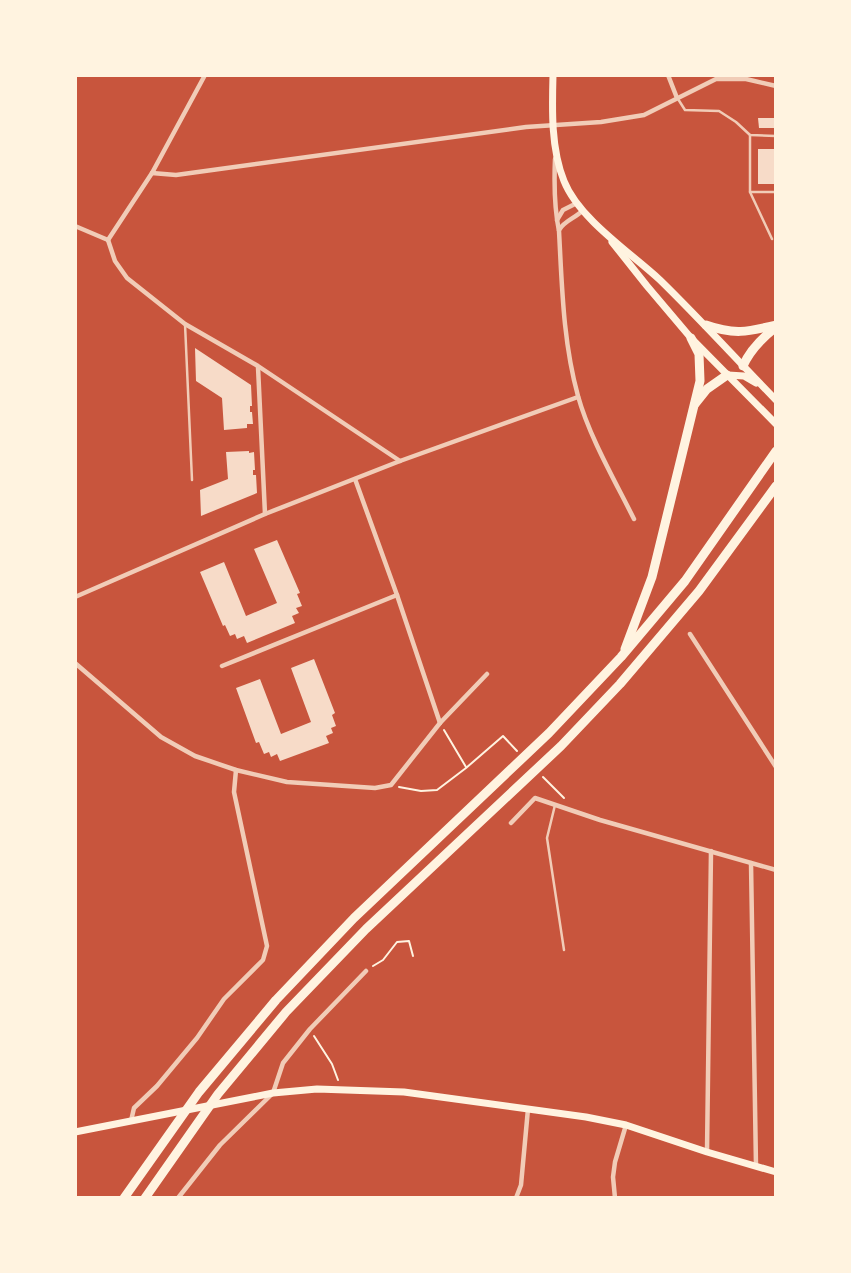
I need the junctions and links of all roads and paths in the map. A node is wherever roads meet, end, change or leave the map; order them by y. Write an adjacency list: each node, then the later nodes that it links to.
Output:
1 (205, 75): 10 (street)
2 (553, 75): 6 (main road)
3 (668, 75): 5 (street)
4 (776, 86): 5 (street)
5 (677, 98): 6 (street); 7 (lane)
6 (554, 126): 9 (main road); 10 (street)
7 (750, 135): 8 (lane); 11 (lane)
8 (776, 136)
9 (555, 149): 13 (main road); 15 (street)
10 (152, 173): 20 (street)
11 (750, 192): 12 (lane); 19 (lane)
12 (776, 192)
13 (577, 203): 14 (main road); 15 (street)
14 (583, 210): 17 (main road); 18 (street)
15 (557, 220): 18 (street)
16 (75, 226): 20 (street)
17 (600, 228): 22 (main road); 24 (main road)
18 (559, 231): 28 (street)
19 (772, 239)
20 (108, 240): 21 (street)
21 (185, 324): 25 (street); 36 (lane)
22 (706, 325): 23 (highway); 26 (main road)
23 (776, 326): 26 (highway)
24 (691, 338): 27 (main road); 31 (highway)
25 (258, 366): 34 (street); 38 (street)
26 (743, 371): 27 (main road); 29 (main road); 30 (main road)
27 (727, 375): 30 (main road); 31 (highway)
28 (578, 397): 34 (street); 39 (street)
29 (776, 400)
30 (753, 401): 32 (main road)
31 (694, 406): 43 (highway)
32 (776, 424)
33 (776, 451): 43 (highway)
34 (400, 461): 35 (street)
35 (355, 480): 38 (street); 40 (street)
36 (192, 481)
37 (776, 486): 74 (highway)
38 (265, 514): 41 (street)
39 (634, 519)
40 (397, 595): 45 (street); 47 (street)
41 (75, 597)
42 (690, 634): 49 (street)
43 (621, 657): 73 (highway)
44 (75, 663): 51 (street)
45 (222, 666)
46 (487, 674): 47 (street)
47 (440, 723): 50 (path); 53 (street)
48 (503, 736): 50 (path)
49 (776, 767)
50 (466, 768): 53 (path)
51 (236, 770): 53 (street); 67 (street)
52 (539, 773): 54 (path)
53 (391, 785)
54 (565, 800)
55 (555, 804): 56 (street); 57 (street); 60 (lane)
56 (511, 823)
57 (711, 850): 58 (street); 70 (street)
58 (751, 863): 59 (street); 71 (street)
59 (776, 870)
60 (564, 950)
61 (414, 956): 62 (path)
62 (366, 971): 63 (street)
63 (310, 1029): 64 (path); 65 (street)
64 (341, 1089): 65 (main road); 66 (main road)
65 (273, 1093): 67 (main road); 75 (street)
66 (528, 1108): 68 (main road); 76 (street)
67 (131, 1121): 69 (main road)
68 (626, 1125): 70 (main road); 77 (street)
69 (75, 1132)
70 (707, 1152): 71 (main road)
71 (756, 1166): 72 (main road)
72 (776, 1172)
73 (124, 1198)
74 (145, 1198)
75 (178, 1198)
76 (516, 1198)
77 (615, 1198)

